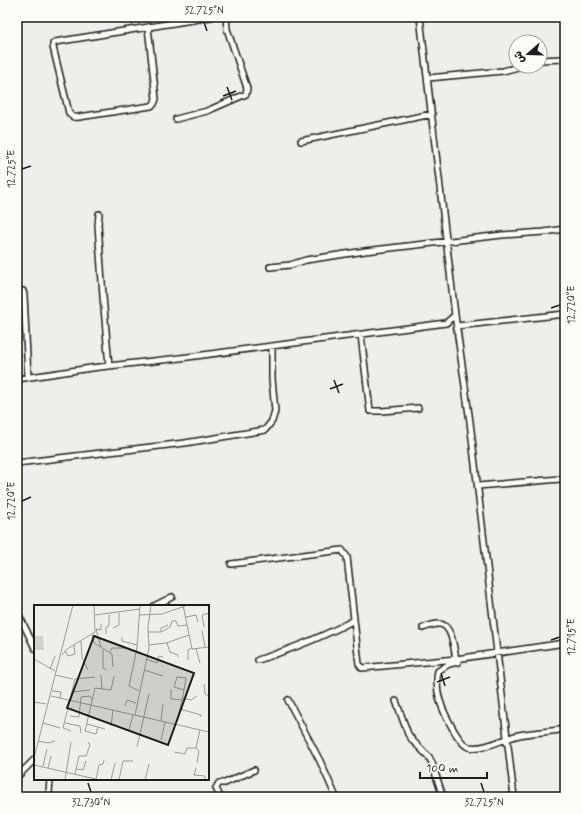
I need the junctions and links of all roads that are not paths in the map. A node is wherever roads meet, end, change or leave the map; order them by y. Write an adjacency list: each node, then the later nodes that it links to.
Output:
1 (212, 17): 4 (street)
2 (226, 17): 10 (street)
3 (420, 17): 8 (street)
4 (148, 27): 4 (street)
5 (563, 59): 6 (street)
6 (548, 60)
7 (508, 69): 8 (street)
8 (428, 78): 9 (street)
9 (432, 114): 11 (street); 14 (street)
10 (176, 119)
11 (301, 141)
12 (99, 214): 23 (street)
13 (565, 229): 14 (street)
14 (447, 242): 15 (street); 18 (street)
15 (270, 267)
16 (17, 291): 24 (street)
17 (565, 314): 20 (street)
18 (455, 315): 19 (street); 20 (street)
19 (446, 323): 20 (street); 21 (street)
20 (457, 328): 29 (street)
21 (361, 335): 22 (street); 26 (street)
22 (272, 346): 23 (street); 27 (street)
23 (109, 366): 24 (street)
24 (28, 377): 25 (street)
25 (17, 378)
26 (418, 408)
27 (17, 463)
28 (565, 477): 29 (street)
29 (478, 486): 38 (street)
30 (231, 564): 34 (street)
31 (172, 597): 32 (street)
32 (156, 605)
33 (17, 611): 36 (street)
34 (354, 620): 39 (street); 40 (street)
35 (423, 628): 39 (street)
36 (34, 642)
37 (565, 643): 38 (street)
38 (498, 654): 39 (street); 44 (street); 44 (street)
39 (456, 659)
40 (258, 660)
41 (288, 700): 51 (street)
42 (396, 701): 52 (street)
43 (565, 729): 44 (street)
44 (506, 739): 53 (street)
45 (34, 760): 47 (street)
46 (254, 770): 50 (street)
47 (17, 777)
48 (50, 780): 49 (street)
49 (45, 797)
50 (220, 797)
51 (336, 797)
52 (443, 797)
53 (514, 797)

